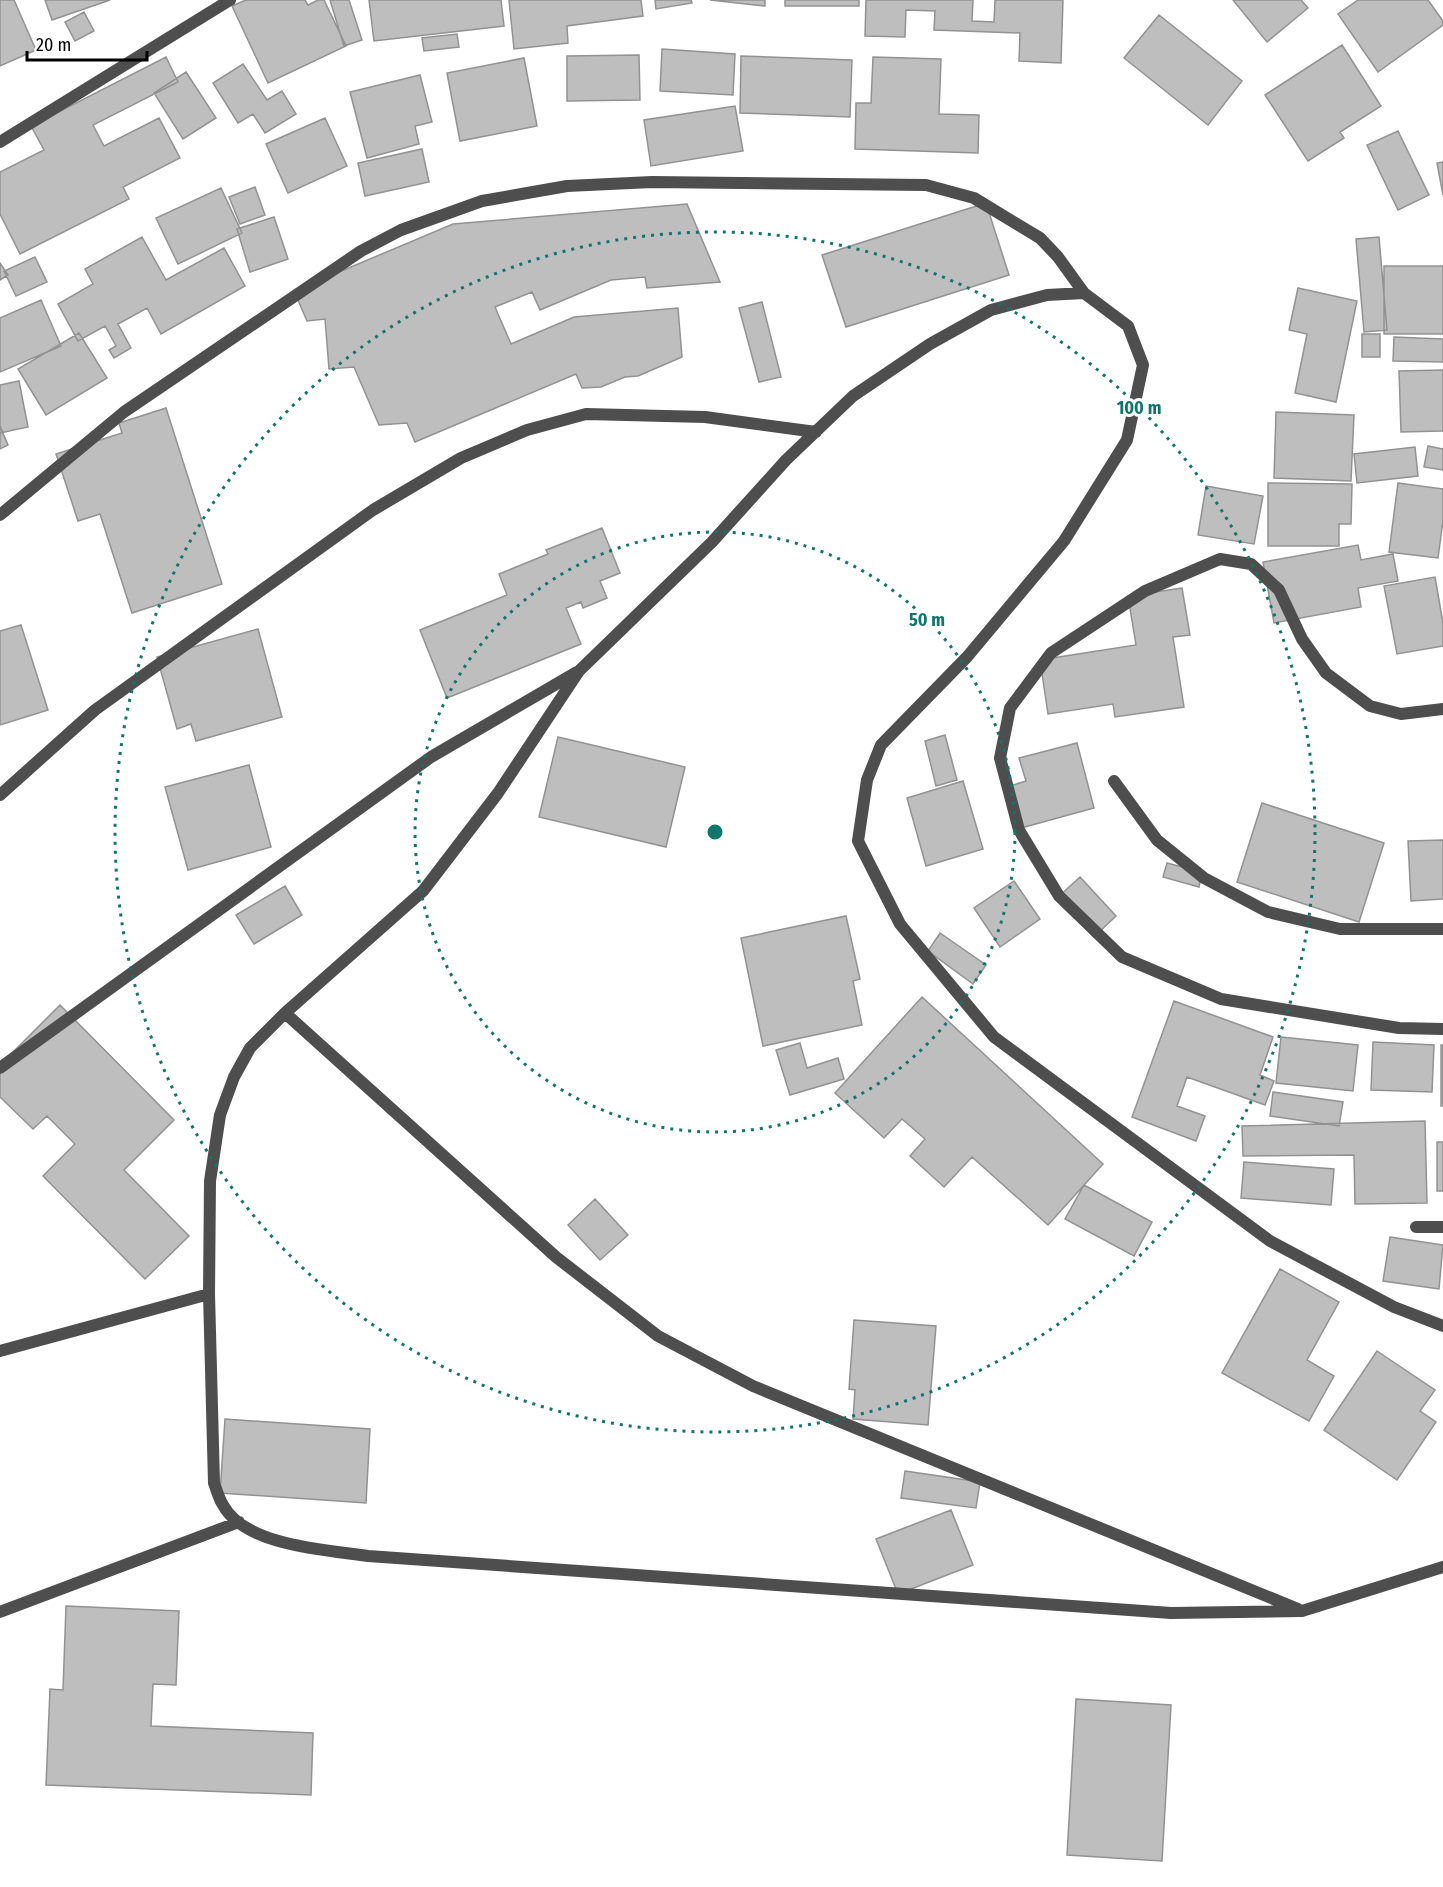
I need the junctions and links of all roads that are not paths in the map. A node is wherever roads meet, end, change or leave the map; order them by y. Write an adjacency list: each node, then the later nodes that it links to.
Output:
1 (230, 0): 2 (street)
2 (0, 142)
3 (1084, 293): 4 (street); 5 (street); 17 (street)
4 (816, 432): 6 (street); 9 (street)
5 (0, 515)
6 (579, 671): 11 (street); 13 (street)
7 (1443, 709): 12 (street)
8 (1114, 781): 10 (street)
9 (0, 795)
10 (1443, 929)
11 (285, 1013): 16 (street); 21 (street)
12 (1443, 1029)
13 (0, 1068)
14 (1416, 1227): 15 (street)
15 (1443, 1227)
16 (209, 1294): 18 (street); 19 (street)
17 (1443, 1326)
18 (0, 1351)
19 (239, 1522): 21 (street); 22 (street)
20 (1443, 1567): 21 (street)
21 (1302, 1611)
22 (0, 1612)

